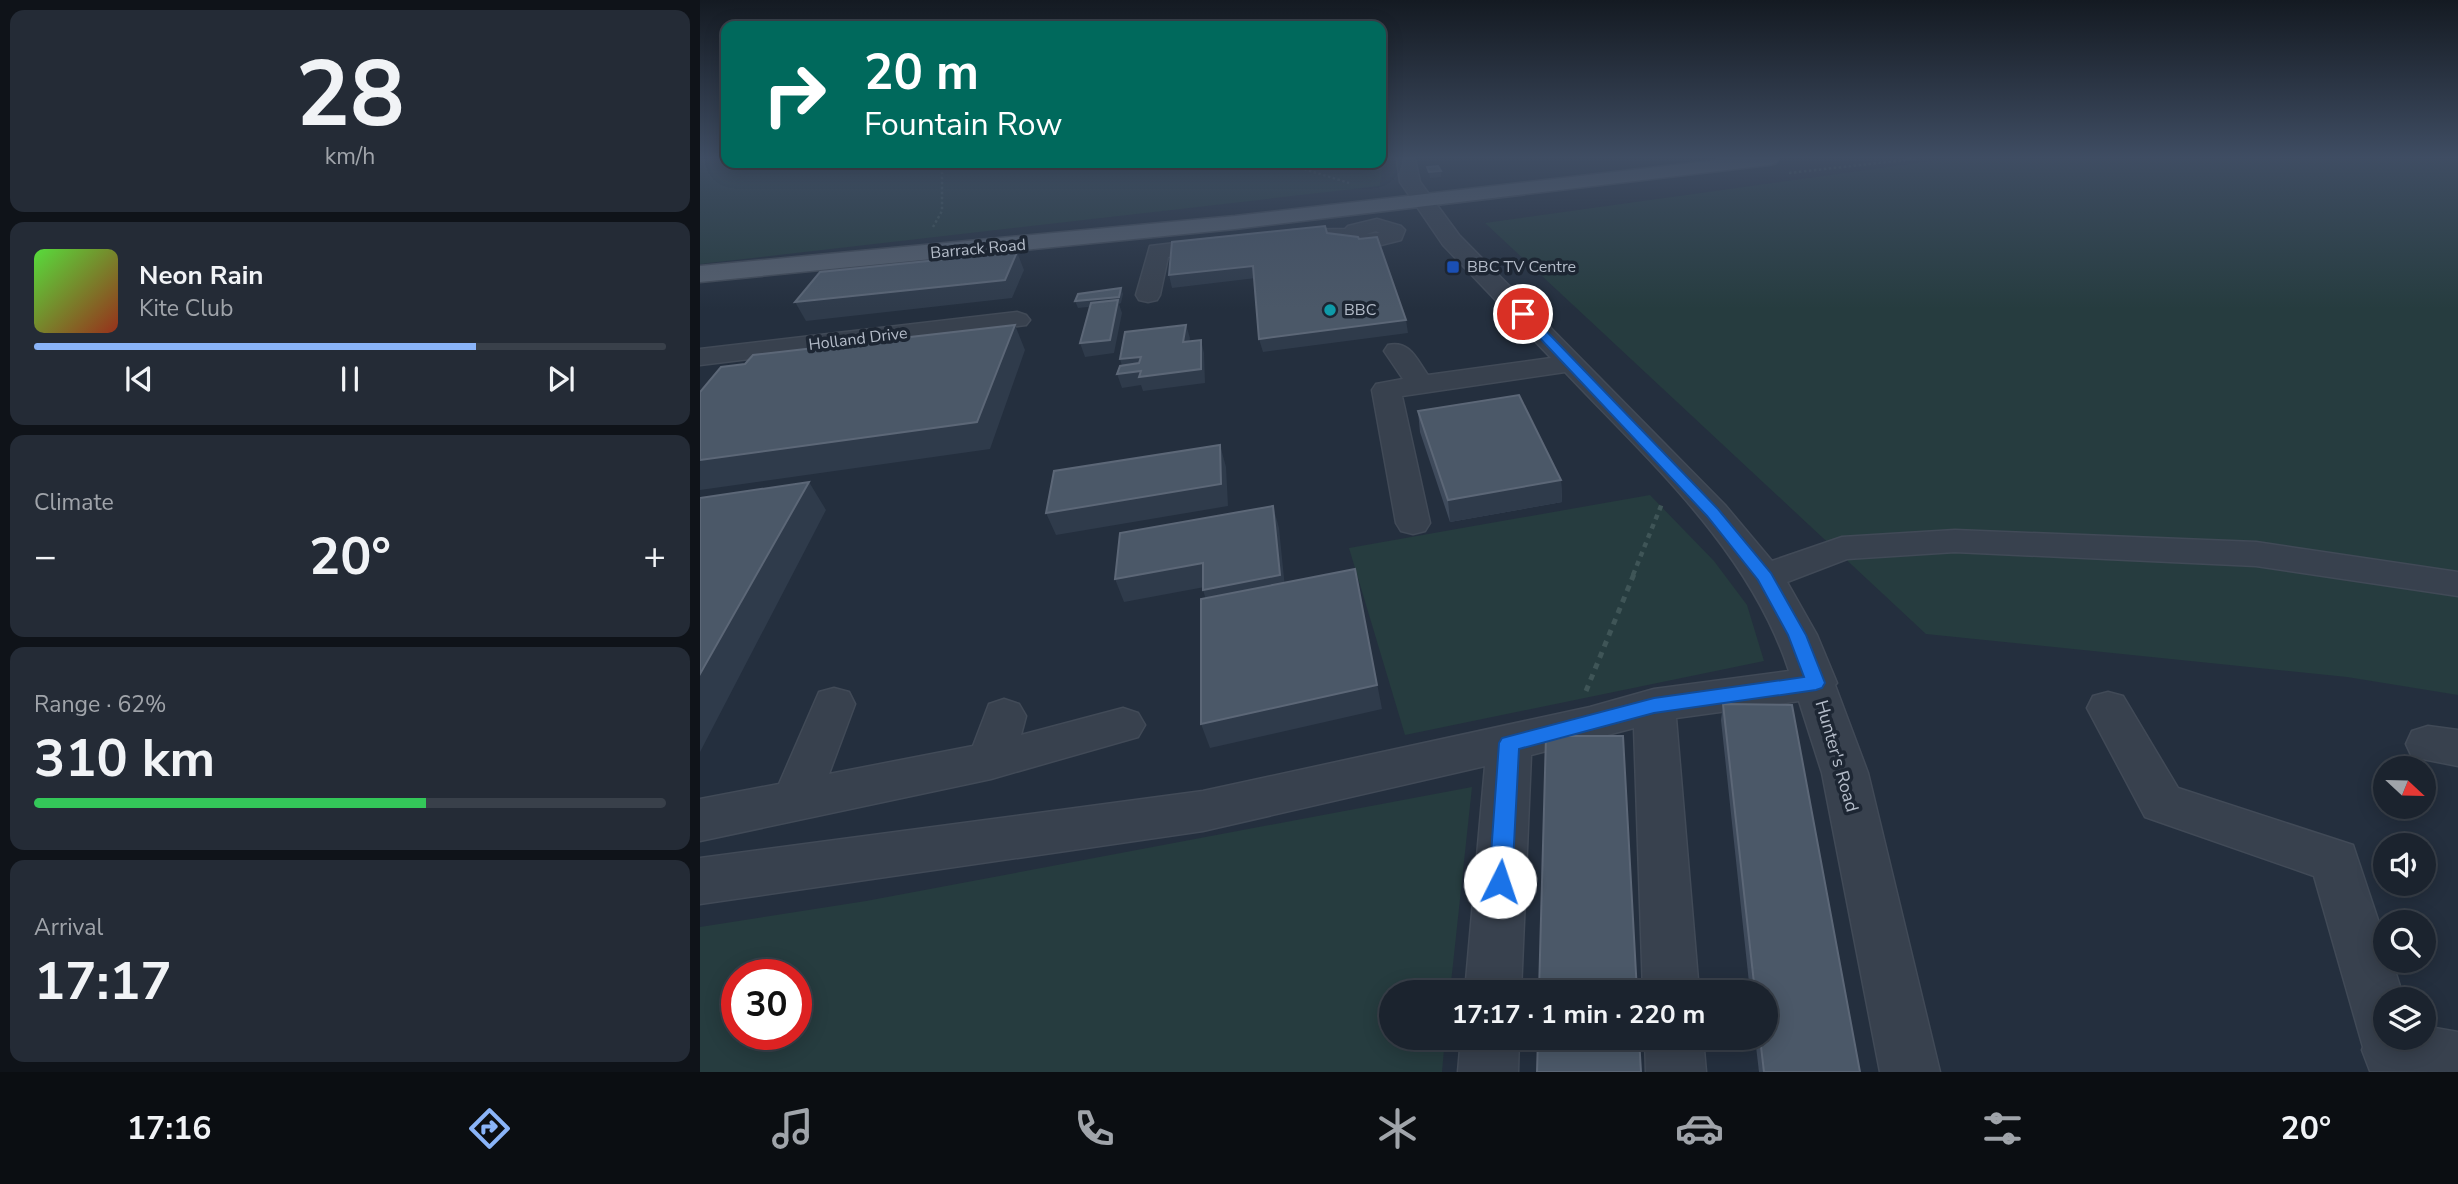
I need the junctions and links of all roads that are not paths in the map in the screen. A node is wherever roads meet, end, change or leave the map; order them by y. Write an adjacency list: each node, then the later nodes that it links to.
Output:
1 (1367, 209): 4 (main road, Barrack Road)
2 (1428, 209): 9 (street, Hunter's Road)
3 (1405, 249): 5 (street)
4 (700, 274)
5 (1148, 295)
6 (1017, 320): 8 (street, Holland Drive)
7 (1397, 351): 10 (street)
8 (700, 358)
9 (1572, 363): 10 (street); 12 (street, Hunter's Road)
10 (1421, 385): 11 (street)
11 (1413, 523)
12 (1765, 577): 13 (street); 14 (street, Hunter's Road)
13 (2458, 584)
14 (1816, 683): 16 (street); 34 (street, Hunter's Road)
15 (834, 704): 22 (street)
16 (1654, 705): 20 (street); 26 (street)
17 (2108, 708): 27 (street)
18 (1004, 716): 21 (street)
19 (1123, 725): 21 (street)
20 (1509, 743): 24 (street); 25 (street)
21 (991, 761): 22 (street)
22 (795, 801): 23 (street)
23 (700, 820)
24 (700, 881)
25 (1494, 980)
26 (1670, 980)
27 (2373, 990)
28 (1489, 1050): 32 (street)
29 (1675, 1050): 33 (street)
30 (2400, 1050): 31 (street)
31 (2458, 1061)
32 (1488, 1072)
33 (1676, 1072)
34 (1910, 1072)

